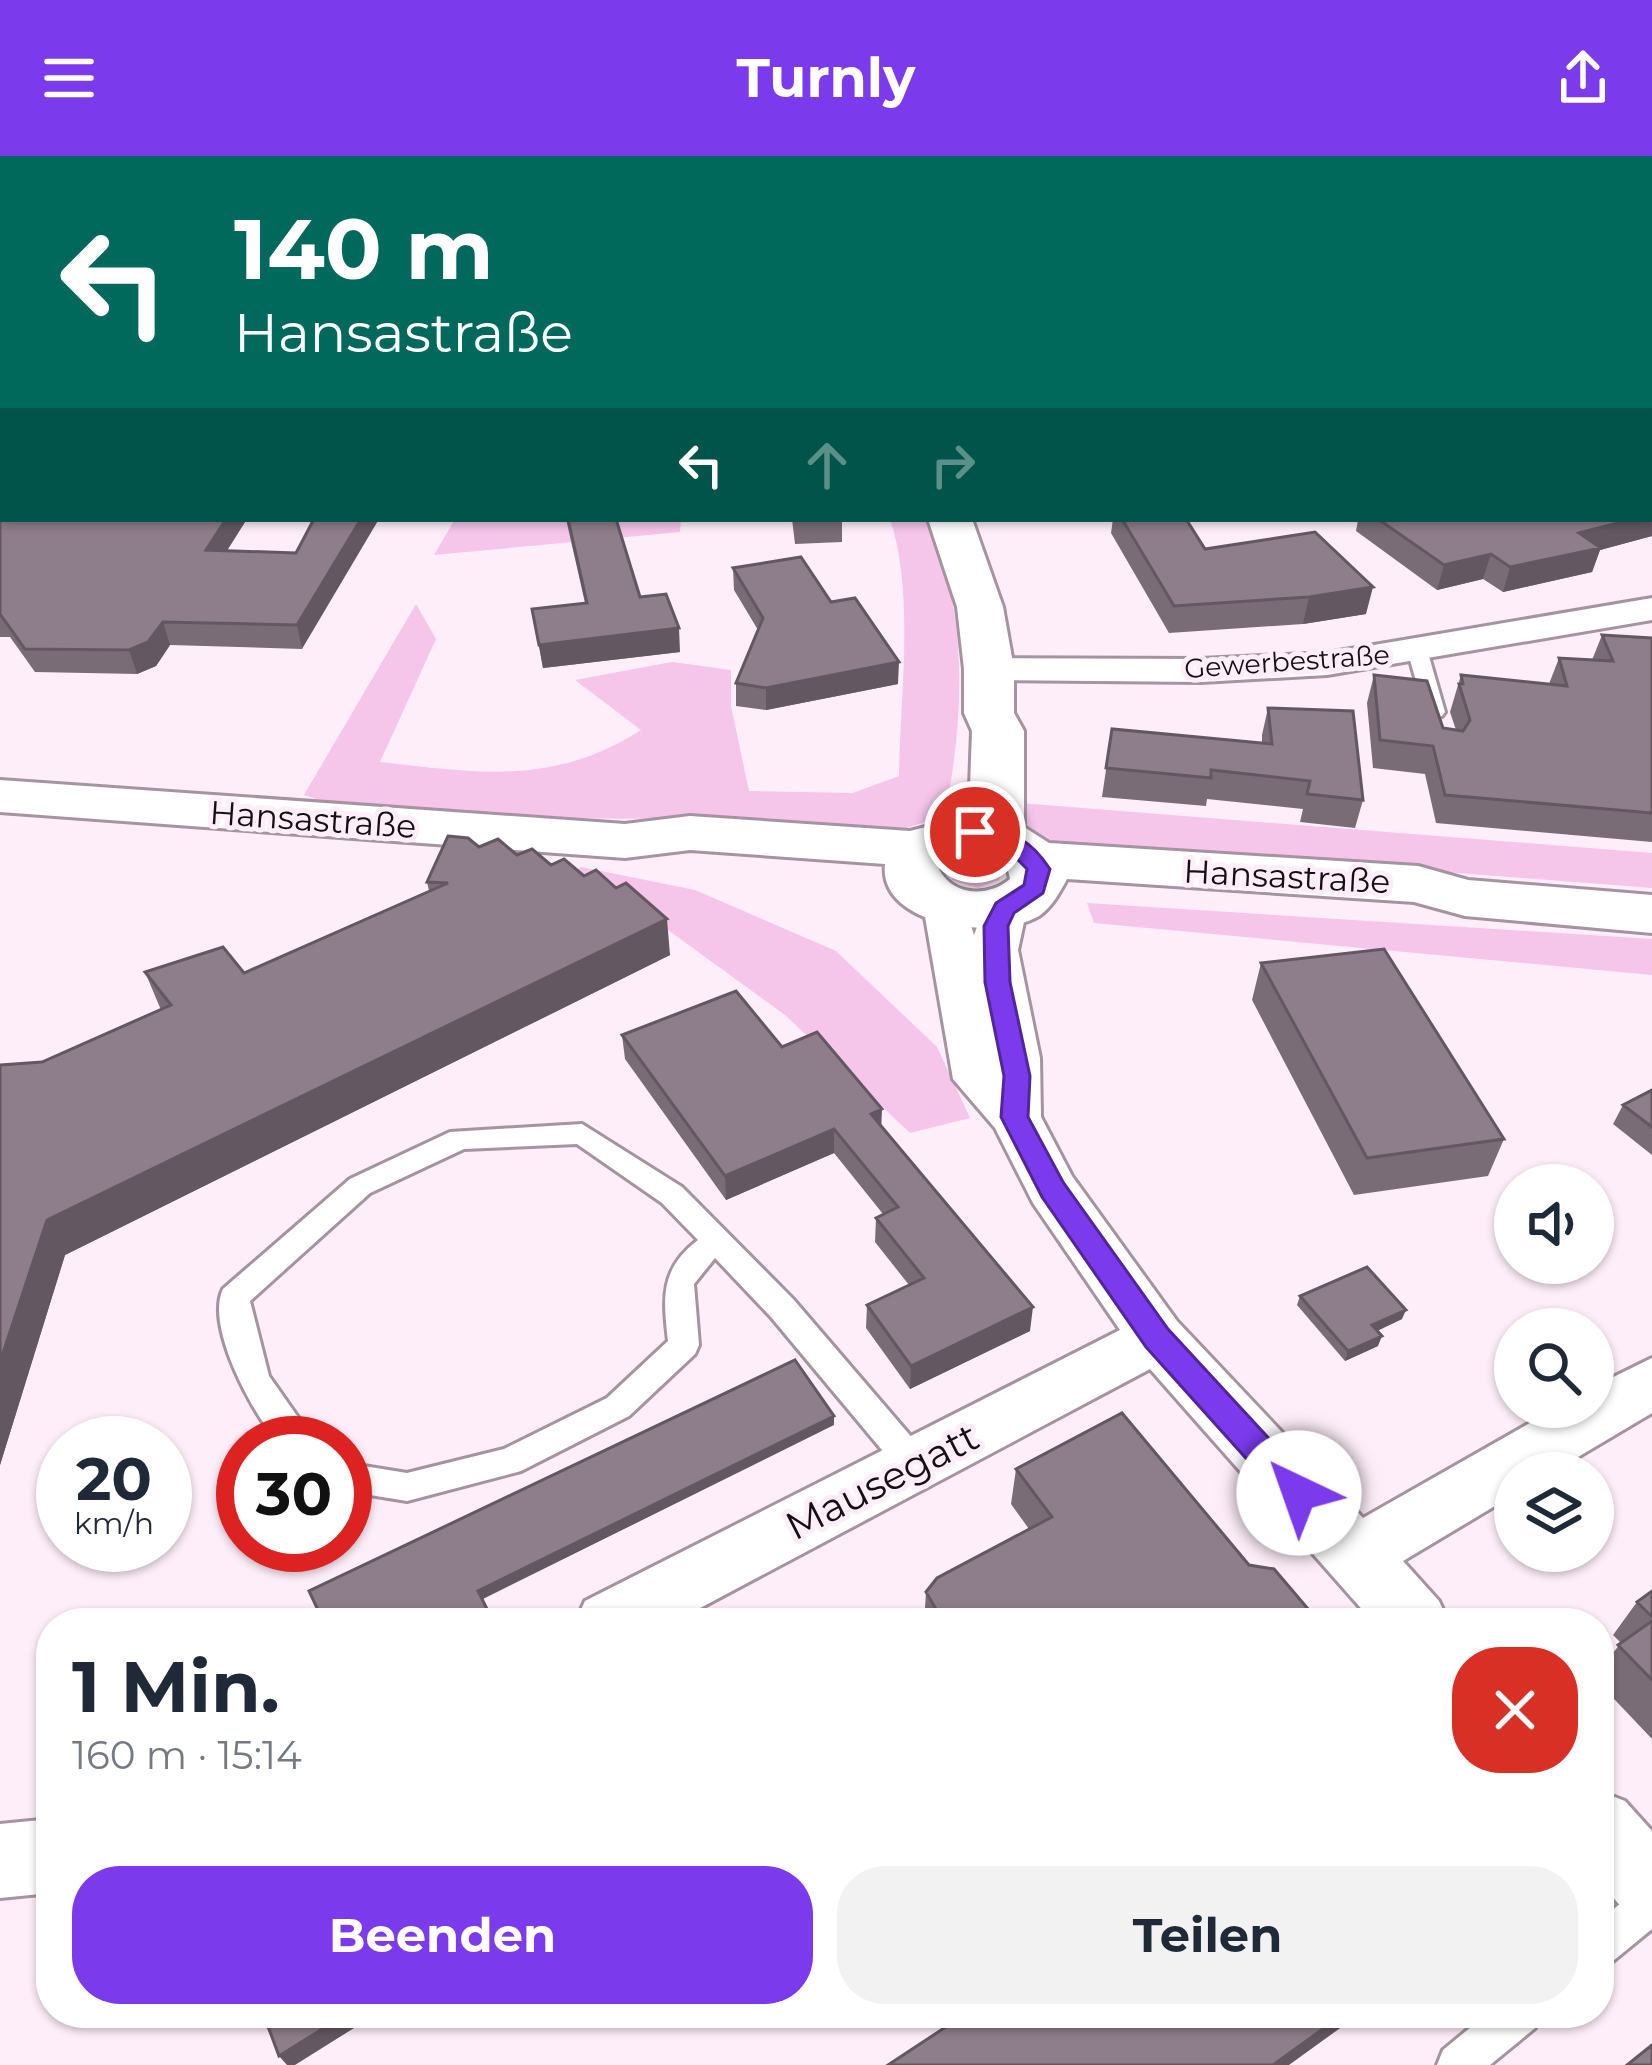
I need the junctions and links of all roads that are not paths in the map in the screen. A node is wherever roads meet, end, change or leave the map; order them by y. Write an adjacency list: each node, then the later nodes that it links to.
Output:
1 (951, 522): 4 (street)
2 (1652, 609): 3 (street, Gewerbestraße)
3 (1418, 653): 4 (street, Gewerbestraße); 5 (lane)
4 (989, 691): 7 (street)
5 (1440, 728)
6 (0, 796): 7 (street, Hansastraße)
7 (975, 870): 8 (street, Hansastraße); 10 (street)
8 (1652, 914)
9 (718, 1241): 12 (lane); 13 (lane); 14 (lane)
10 (1157, 1338): 13 (street, Mausegatt); 15 (street)
11 (1652, 1383): 15 (street)
12 (273, 1416)
13 (914, 1464): 16 (street, Mausegatt)
14 (372, 1481)
15 (1356, 1556): 17 (street)
16 (637, 1608)
17 (1403, 1608)
18 (1614, 1844): 21 (street)
19 (36, 1857): 20 (street)
20 (0, 1861)
21 (1652, 1886)
22 (1652, 1903): 23 (lane)
23 (1614, 1935)
24 (1502, 2028): 25 (lane)
25 (1458, 2065)

